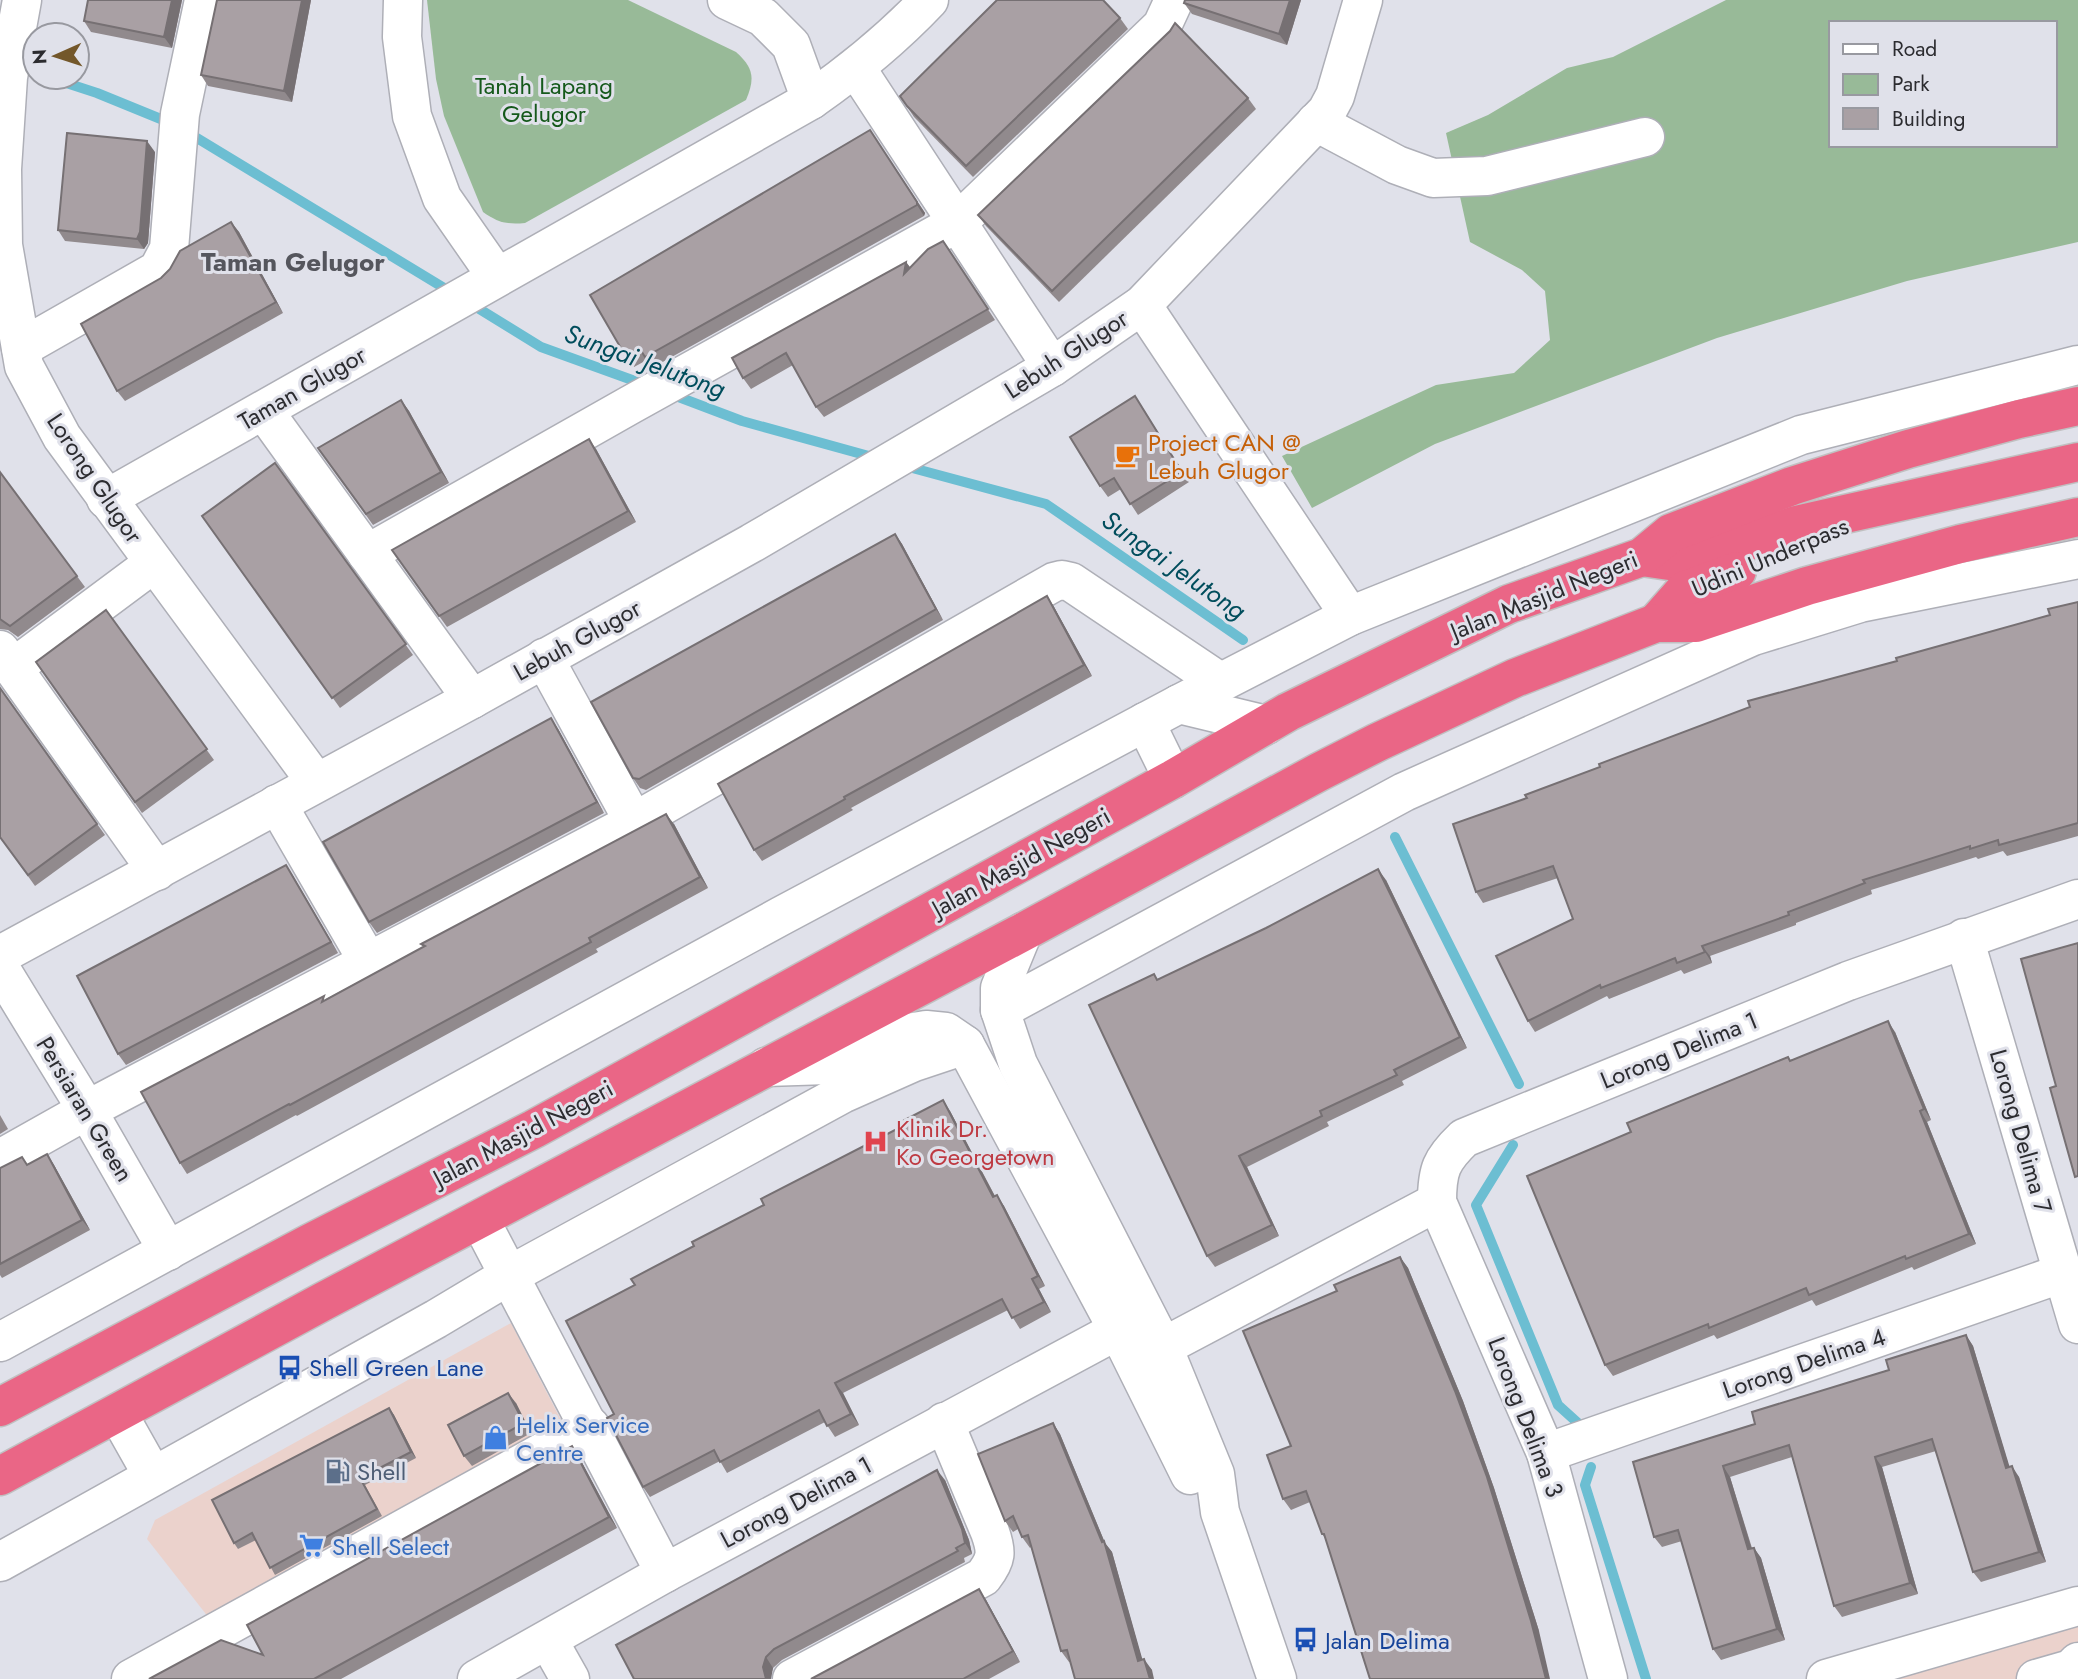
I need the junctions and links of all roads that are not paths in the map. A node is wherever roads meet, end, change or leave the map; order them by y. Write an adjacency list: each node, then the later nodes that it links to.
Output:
1 (204, 0): 16 (street)
2 (402, 0): 13 (street)
3 (727, 0): 9 (street)
4 (929, 0): 8 (street, Taman Glugor)
5 (1174, 0): 12 (street)
6 (1363, 0): 10 (street, Lebuh Glugor)
7 (20, 11): 16 (street, Lorong Glugor)
8 (856, 68): 9 (street, Taman Glugor); 12 (street)
9 (811, 100): 13 (street, Taman Glugor)
10 (1316, 122): 11 (street); 14 (street, Lebuh Glugor)
11 (1645, 137)
12 (957, 223): 17 (street); 24 (street)
13 (489, 281): 19 (street, Taman Glugor)
14 (1142, 304): 17 (street, Lebuh Glugor); 28 (street, Lebuh Glugor)
15 (2078, 365): 28 (street)
16 (15, 366): 21 (street, Lorong Glugor)
17 (1052, 367): 30 (street, Lebuh Glugor)
18 (2078, 406): 25 (highway, Jalan Masjid Negeri)
19 (264, 411): 21 (street, Taman Glugor); 24 (street)
20 (2078, 462): 22 (highway, Udini Underpass)
21 (106, 499): 27 (street, Lorong Glugor)
22 (1893, 504): 25 (highway, Udini Underpass); 29 (highway, Udini Underpass)
23 (2078, 517): 29 (highway)
24 (367, 554): 33 (street)
25 (1642, 557): 36 (highway, Jalan Masjid Negeri)
26 (2078, 559): 48 (street)
27 (154, 564): 31 (street); 38 (street, Lorong Glugor)
28 (1350, 616): 32 (street)
29 (1656, 623): 43 (highway)
30 (544, 658): 33 (street, Lebuh Glugor); 40 (street)
31 (7, 659): 41 (street)
32 (1220, 682): 34 (street); 40 (street)
33 (472, 699): 38 (street, Lebuh Glugor)
34 (1179, 704): 35 (street); 36 (street)
35 (1145, 722): 37 (street); 55 (street)
36 (1266, 725): 37 (highway, Jalan Masjid Negeri)
37 (1172, 779): 62 (highway, Jalan Masjid Negeri)
38 (316, 782): 39 (street, Lebuh Glugor)
39 (277, 804): 41 (street, Lebuh Glugor); 46 (street)
40 (634, 822): 46 (street)
41 (157, 871): 45 (street, Lebuh Glugor)
42 (2078, 899): 44 (street)
43 (1023, 932): 48 (street); 50 (highway)
44 (1964, 938): 53 (street, Lorong Delima 1); 56 (street, Lorong Delima 7)
45 (0, 955)
46 (369, 963): 51 (street)
47 (0, 968): 51 (street, Persiaran Green)
48 (1000, 1010): 61 (street)
49 (965, 1045): 50 (street); 57 (street); 59 (street)
50 (766, 1067): 54 (highway)
51 (87, 1110): 52 (street); 55 (street, Persiaran Green)
52 (0, 1160)
53 (1437, 1202): 61 (street); 66 (street, Lorong Delima 3)
54 (480, 1220): 57 (street); 63 (highway)
55 (168, 1251): 60 (street)
56 (2063, 1273): 58 (street, Lorong Delima 7); 66 (street, Lorong Delima 4)
57 (508, 1276): 65 (street); 67 (street)
58 (2078, 1325)
59 (1118, 1330): 64 (street, Lorong Delima 1); 69 (street)
60 (0, 1342)
61 (1163, 1347): 69 (street)
62 (0, 1408)
63 (118, 1414): 67 (street); 68 (highway)
64 (944, 1422): 71 (street, Lorong Delima 1); 78 (street)
65 (590, 1426): 71 (street); 75 (street)
66 (1546, 1453): 80 (street, Lorong Delima 3)
67 (153, 1475): 70 (street)
68 (0, 1476)
69 (1220, 1512): 79 (street)
70 (0, 1562)
71 (665, 1573): 73 (street, Lorong Delima 1)
72 (2077, 1613): 81 (street)
73 (548, 1640): 76 (street, Lorong Delima 1); 77 (street)
74 (2078, 1662): 82 (street)
75 (131, 1679)
76 (477, 1679)
77 (570, 1679)
78 (792, 1679)
79 (1277, 1679)
80 (1608, 1679)
81 (1826, 1679)
82 (2036, 1679)

